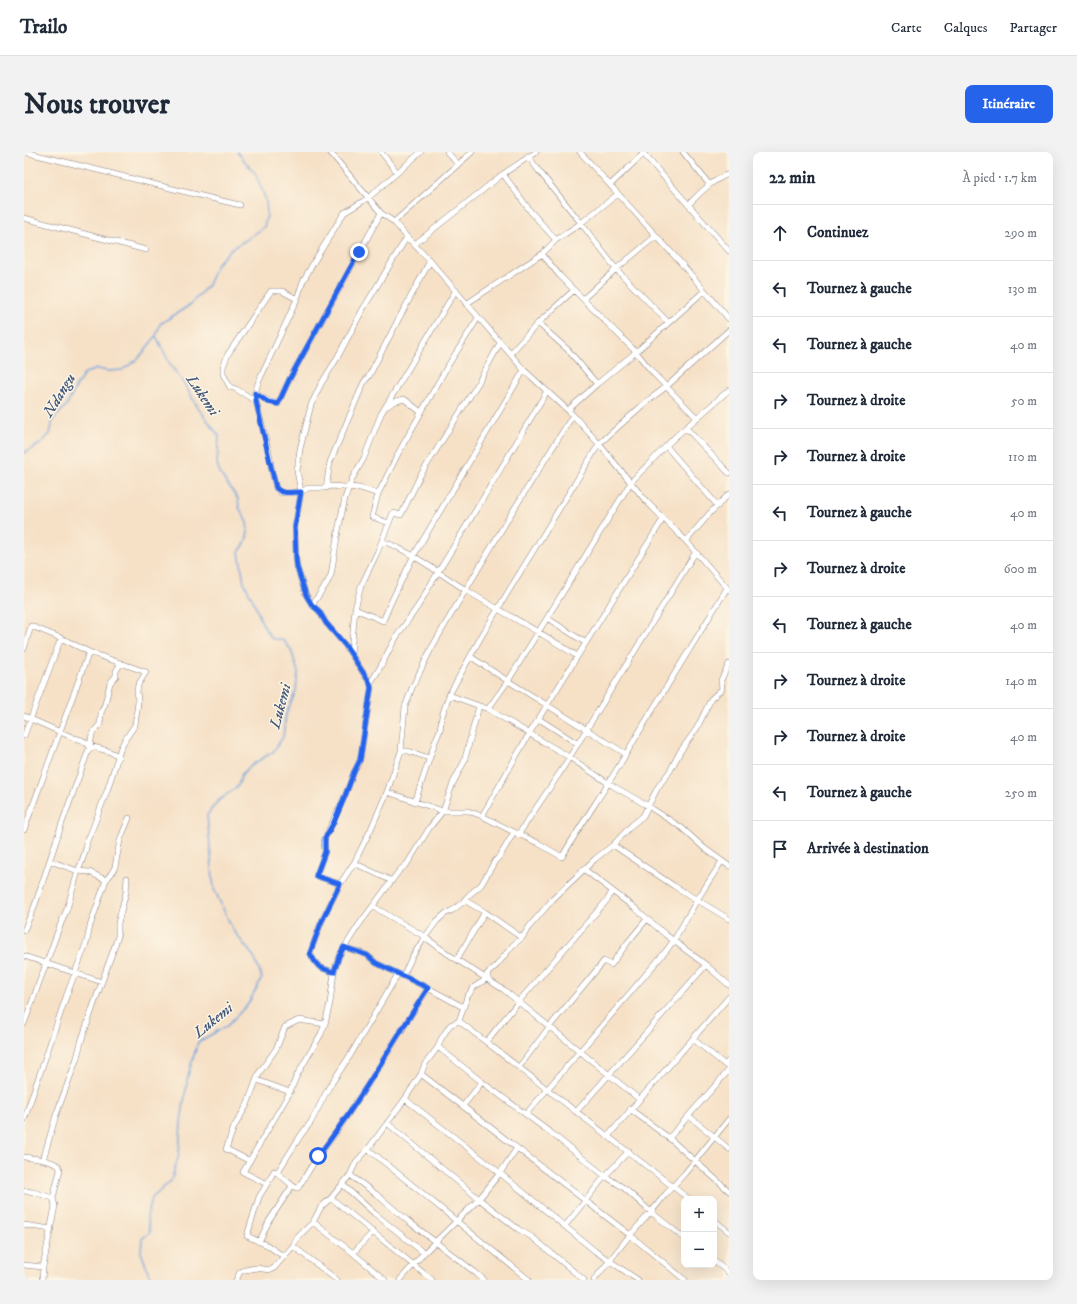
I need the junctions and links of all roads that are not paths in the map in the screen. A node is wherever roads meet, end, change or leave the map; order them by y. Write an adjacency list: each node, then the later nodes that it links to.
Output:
1 (24, 152): 20 (street)
2 (330, 152): 19 (street)
3 (381, 152): 13 (street)
4 (421, 152): 13 (street)
5 (446, 152): 12 (street)
6 (472, 152): 12 (street)
7 (536, 152): 11 (street)
8 (580, 152): 17 (street)
9 (683, 152): 16 (street)
10 (642, 153): 17 (street); 21 (street)
11 (528, 156): 14 (street); 25 (street)
12 (458, 164): 24 (street)
13 (397, 172): 19 (street)
14 (503, 174): 28 (street); 29 (street)
15 (729, 174): 16 (street)
16 (709, 184): 21 (street)
17 (610, 185): 18 (street)
18 (618, 194): 25 (street); 26 (street)
19 (368, 198): 22 (street); 38 (street)
20 (240, 205)
21 (688, 205): 31 (street)
22 (381, 213): 24 (street); 54 (street)
23 (24, 218): 30 (street)
24 (394, 222): 27 (street)
25 (581, 223): 28 (street); 34 (street)
26 (656, 236): 34 (street); 37 (street)
27 (407, 237): 29 (street); 68 (street)
28 (556, 240): 32 (street)
29 (415, 244): 33 (street)
30 (146, 250)
31 (729, 251)
32 (542, 254): 36 (street); 40 (street)
33 (430, 261): 35 (street); 66 (street)
34 (616, 269): 39 (street); 43 (street)
35 (456, 290): 40 (street); 56 (street)
36 (574, 290): 39 (street); 44 (street)
37 (704, 291): 42 (street); 43 (street)
38 (297, 299): 54 (street); 55 (street)
39 (583, 299): 47 (street)
40 (466, 304): 41 (street)
41 (478, 318): 46 (street); 58 (street)
42 (729, 319)
43 (668, 322): 47 (street)
44 (538, 323): 48 (street); 50 (street)
45 (729, 330): 51 (street)
46 (500, 343): 48 (street); 73 (street)
47 (636, 352): 50 (street); 51 (street)
48 (510, 354): 49 (street)
49 (524, 370): 53 (street); 77 (street)
50 (597, 384): 57 (street)
51 (666, 387): 60 (street); 62 (street)
52 (729, 390): 60 (street)
53 (547, 391): 57 (street); 78 (street)
54 (255, 393): 55 (street)
55 (256, 401): 68 (street)
56 (386, 406): 58 (street); 67 (street)
57 (568, 410): 59 (street)
58 (421, 412): 69 (street)
59 (573, 415): 62 (street); 80 (street)
60 (697, 418): 61 (street)
61 (686, 428): 63 (street); 64 (street)
62 (599, 444): 65 (street); 83 (street)
63 (666, 446): 65 (street); 71 (street)
64 (729, 473)
65 (631, 482): 72 (street); 84 (street)
66 (326, 488): 67 (street); 68 (street)
67 (349, 488): 69 (street); 81 (street)
68 (301, 492): 81 (street)
69 (378, 494): 73 (street)
70 (729, 494): 71 (street)
71 (718, 506): 75 (street)
72 (663, 519): 75 (street); 87 (street)
73 (389, 523): 74 (street)
74 (382, 541): 77 (street); 82 (street)
75 (686, 541): 76 (street)
76 (696, 553): 79 (street); 106 (street)
77 (414, 555): 78 (street); 82 (street)
78 (439, 571): 80 (street); 96 (street)
79 (728, 589): 113 (street)
80 (466, 590): 83 (street); 112 (street)
81 (312, 605): 90 (street)
82 (355, 609): 90 (street)
83 (498, 609): 85 (street); 92 (street)
84 (547, 618): 85 (street); 87 (street)
85 (538, 632): 91 (street); 95 (street)
86 (61, 638): 88 (street); 89 (street); 104 (street)
87 (586, 643): 91 (street)
88 (24, 649)
89 (89, 652): 93 (street); 107 (street)
90 (351, 653): 96 (street)
91 (577, 656): 100 (street)
92 (471, 657): 95 (street); 99 (street)
93 (121, 663): 111 (street); 114 (street)
94 (729, 664): 97 (street)
95 (508, 681): 100 (street); 102 (street)
96 (370, 683): 136 (street)
97 (722, 689): 98 (street); 120 (street)
98 (729, 691)
99 (449, 695): 101 (street); 116 (street)
100 (548, 705): 105 (street); 106 (street)
101 (479, 706): 102 (street); 121 (street)
102 (488, 710): 108 (street)
103 (24, 716): 104 (street)
104 (30, 718): 107 (street); 109 (street)
105 (539, 719): 108 (street); 110 (street)
106 (586, 730): 110 (street); 113 (street)
107 (60, 732): 111 (street); 124 (street)
108 (530, 734): 115 (street); 122 (street)
109 (24, 736)
110 (578, 744): 115 (street)
111 (90, 746): 114 (street); 127 (street)
112 (401, 751): 116 (street); 118 (street)
113 (626, 754): 117 (street)
114 (119, 756): 132 (street)
115 (569, 757): 117 (street); 125 (street)
116 (429, 758): 119 (street)
117 (608, 782): 120 (street); 125 (street)
118 (387, 792): 119 (street); 129 (street)
119 (415, 802): 121 (street)
120 (648, 806): 126 (street); 128 (street)
121 (442, 811): 122 (street); 135 (street)
122 (482, 816): 125 (street)
123 (129, 818): 134 (street)
124 (24, 830)
125 (516, 833): 138 (street)
126 (613, 845): 131 (street); 139 (street)
127 (50, 861): 132 (street); 144 (street)
128 (722, 861): 130 (street); 139 (street)
129 (354, 863): 135 (street); 136 (street)
130 (729, 866)
131 (585, 870): 137 (street); 146 (street)
132 (78, 871): 134 (street); 151 (street)
133 (127, 878): 157 (street)
134 (106, 880): 154 (street)
135 (392, 881): 140 (street)
136 (340, 884): 153 (street)
137 (612, 891): 143 (street); 161 (street)
138 (464, 900): 141 (street); 145 (street)
139 (697, 900): 142 (street); 147 (street)
140 (374, 907): 145 (street); 148 (street)
141 (485, 912): 146 (street); 150 (street)
142 (729, 918)
143 (647, 920): 147 (street); 166 (street)
144 (24, 930)
145 (425, 937): 150 (street); 155 (street)
146 (522, 938): 156 (street)
147 (674, 940): 152 (street); 170 (street)
148 (344, 947): 153 (street); 155 (street)
149 (24, 956): 151 (street)
150 (457, 959): 156 (street)
151 (46, 963): 154 (street); 164 (street)
152 (706, 965): 158 (street); 175 (street)
153 (334, 972): 165 (street)
154 (74, 973): 157 (street); 188 (street)
155 (401, 975): 159 (street); 201 (street)
156 (488, 978): 161 (street); 162 (street)
157 (102, 982): 198 (street)
158 (729, 985)
159 (428, 988): 162 (street); 207 (street)
160 (729, 997): 167 (street)
161 (519, 1001): 166 (street); 168 (street)
162 (463, 1008): 163 (street)
163 (459, 1020): 168 (street); 169 (street)
164 (24, 1024)
165 (325, 1024): 176 (street); 179 (street)
166 (550, 1026): 170 (street); 172 (street)
167 (693, 1039): 173 (street); 181 (street)
168 (486, 1042): 172 (street)
169 (438, 1047): 174 (street); 177 (street)
170 (579, 1052): 175 (street); 178 (street)
171 (729, 1060): 173 (street)
172 (519, 1067): 178 (street)
173 (728, 1067): 186 (street)
174 (422, 1074): 180 (street); 182 (street)
175 (610, 1075): 181 (street); 184 (street)
176 (257, 1080): 179 (street); 200 (street)
177 (482, 1082): 182 (street); 185 (street)
178 (547, 1089): 184 (street); 185 (street)
179 (290, 1092): 200 (street)
180 (405, 1099): 189 (street); 202 (street)
181 (639, 1099): 183 (street)
182 (464, 1106): 193 (street)
183 (630, 1109): 190 (street); 192 (street)
184 (576, 1112): 190 (street)
185 (526, 1114): 204 (street)
186 (689, 1116): 191 (street); 192 (street)
187 (729, 1119): 191 (street)
188 (24, 1120)
189 (387, 1123): 194 (street); 214 (street)
190 (608, 1136): 196 (street)
191 (714, 1137): 195 (street); 199 (street)
192 (669, 1138): 199 (street)
193 (517, 1148): 202 (street); 215 (street)
194 (368, 1149): 203 (street); 217 (street)
195 (729, 1149)
196 (629, 1151): 204 (street); 208 (street)
197 (24, 1157): 198 (street)
198 (43, 1160): 212 (street)
199 (695, 1160): 208 (street); 210 (street)
200 (250, 1161): 205 (street)
201 (277, 1173): 205 (street); 207 (street)
202 (500, 1173): 214 (street); 221 (street)
203 (350, 1175): 206 (street); 227 (street)
204 (605, 1176): 215 (street); 216 (street)
205 (267, 1184): 228 (street)
206 (342, 1184): 213 (street); 230 (street)
207 (292, 1186): 228 (street)
208 (672, 1186): 211 (street); 216 (street)
209 (24, 1191): 212 (street)
210 (729, 1192)
211 (684, 1196)
212 (53, 1198): 222 (street)
213 (332, 1198): 218 (street); 223 (street)
214 (479, 1199): 217 (street); 247 (street)
215 (586, 1201): 221 (street); 225 (street)
216 (651, 1212): 225 (street); 226 (street)
217 (457, 1220): 227 (street); 246 (street)
218 (312, 1222): 229 (street); 231 (street)
219 (717, 1222): 224 (street)
220 (24, 1225): 222 (street)
221 (565, 1226): 233 (street)
222 (51, 1229): 237 (street)
223 (373, 1232): 231 (street); 236 (street)
224 (729, 1232)
225 (630, 1234): 233 (street); 250 (street)
226 (681, 1236)
227 (435, 1241): 230 (street); 245 (street)
228 (259, 1242): 232 (street)
229 (293, 1246): 232 (street); 241 (street)
230 (424, 1252): 236 (street)
231 (353, 1253): 242 (street)
232 (284, 1256): 240 (street)
233 (609, 1260): 248 (street); 249 (street)
234 (717, 1264): 238 (street)
235 (24, 1265): 237 (street)
236 (413, 1265): 243 (street); 244 (street)
237 (43, 1267): 239 (street)
238 (729, 1273)
239 (42, 1280)
240 (236, 1280)
241 (337, 1280)
242 (385, 1280)
243 (400, 1280)
244 (432, 1280)
245 (484, 1280)
246 (529, 1280)
247 (584, 1280)
248 (594, 1280)
249 (638, 1280)
250 (684, 1280)

